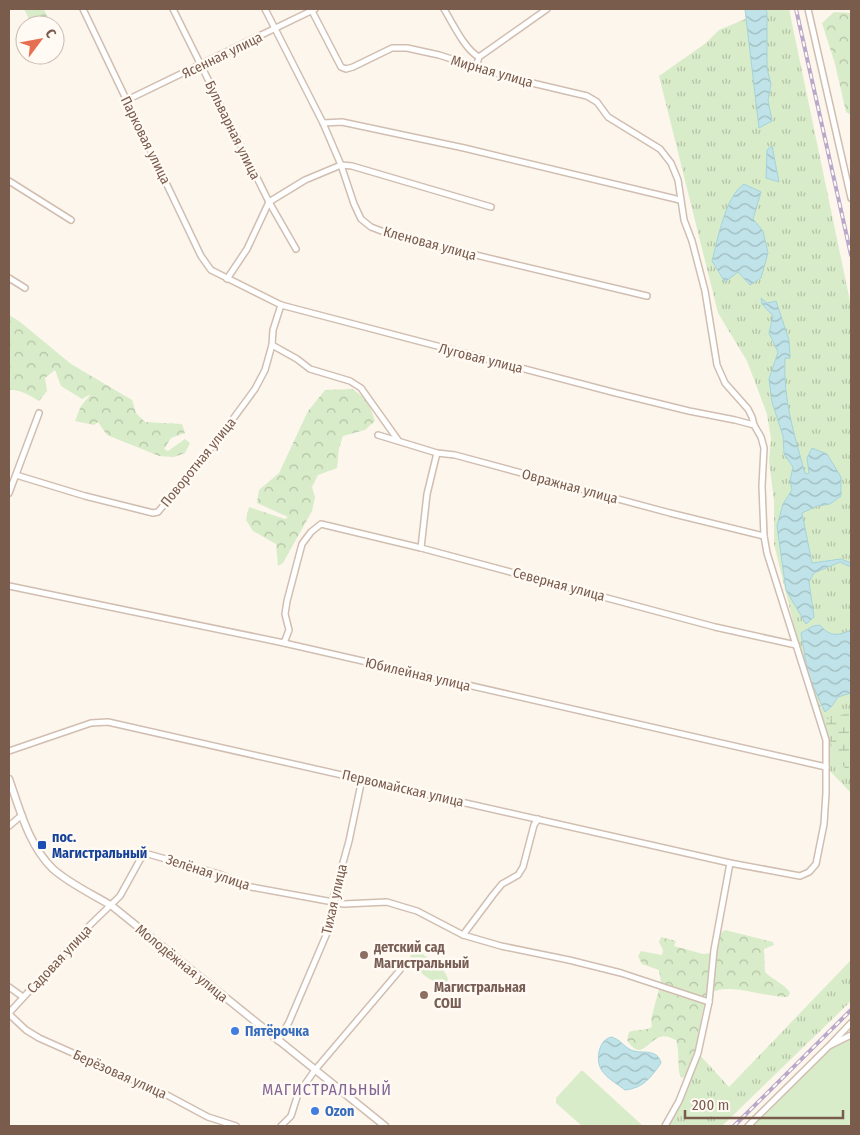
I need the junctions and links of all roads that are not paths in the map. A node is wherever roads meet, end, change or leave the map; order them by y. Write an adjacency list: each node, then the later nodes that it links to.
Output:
1 (83, 9): 12 (street, Парковая улица)
2 (173, 9): 10 (street, Бульварная улица)
3 (265, 9): 8 (street, Кленовая улица)
4 (444, 9): 9 (street)
5 (546, 9): 9 (street)
6 (808, 9): 16 (street)
7 (314, 10): 8 (street, Ясенная улица); 11 (street, Мирная улица)
8 (275, 29): 10 (street, Ясенная улица); 13 (street, Кленовая улица)
9 (479, 57): 11 (street)
10 (200, 64): 12 (street, Ясенная улица); 18 (street, Бульварная улица)
11 (476, 67): 17 (street, Мирная улица)
12 (127, 100): 22 (street, Парковая улица)
13 (323, 123): 14 (street, Кленовая улица); 17 (street)
14 (341, 165): 18 (street); 19 (street); 26 (street, Кленовая улица)
15 (9, 181): 20 (street)
16 (851, 198)
17 (680, 200): 30 (street)
18 (269, 202): 21 (street, Бульварная улица); 24 (street)
19 (491, 207)
20 (71, 220)
21 (296, 249)
22 (211, 270): 24 (street, Луговая улица)
23 (9, 278): 25 (street)
24 (227, 279): 27 (street, Луговая улица)
25 (25, 288)
26 (647, 296)
27 (281, 305): 28 (street, Поворотная улица); 30 (street, Луговая улица)
28 (272, 346): 32 (street); 34 (street, Поворотная улица)
29 (39, 413): 34 (street)
30 (755, 427): 36 (street)
31 (378, 435): 32 (street, Овражная улица)
32 (398, 440): 33 (street, Овражная улица)
33 (437, 452): 36 (street, Овражная улица); 37 (street)
34 (16, 475): 35 (street)
35 (9, 493)
36 (764, 536): 40 (street)
37 (421, 548): 39 (street, Северная улица); 40 (street, Северная улица)
38 (9, 586): 39 (street, Юбилейная улица)
39 (284, 643): 42 (street, Юбилейная улица)
40 (796, 645): 42 (street)
41 (9, 751): 44 (street, Первомайская улица)
42 (826, 767): 48 (street, Первомайская улица)
43 (9, 779): 45 (street, Молодёжная улица)
44 (362, 779): 46 (street, Первомайская улица); 49 (street, Тихая улица)
45 (22, 815): 47 (street); 50 (street, Молодёжная улица)
46 (538, 819): 48 (street, Первомайская улица); 51 (street)
47 (9, 826)
48 (730, 863): 55 (street)
49 (332, 902): 50 (street, Зелёная улица); 51 (street); 59 (street, Тихая улица)
50 (112, 906): 54 (street, Садовая улица); 59 (street, Молодёжная улица)
51 (463, 935): 55 (street)
52 (400, 970): 61 (street)
53 (9, 986): 54 (street)
54 (23, 998): 56 (street, Садовая улица)
55 (709, 1002): 65 (street)
56 (9, 1013): 62 (street, Берёзовая улица)
57 (851, 1023): 60 (street)
58 (851, 1035): 60 (street)
59 (278, 1041): 61 (street, Молодёжная улица)
60 (828, 1046): 66 (street)
61 (315, 1070): 63 (street); 64 (street, Молодёжная улица)
62 (236, 1126)
63 (281, 1126)
64 (385, 1126)
65 (666, 1126)
66 (748, 1126)

